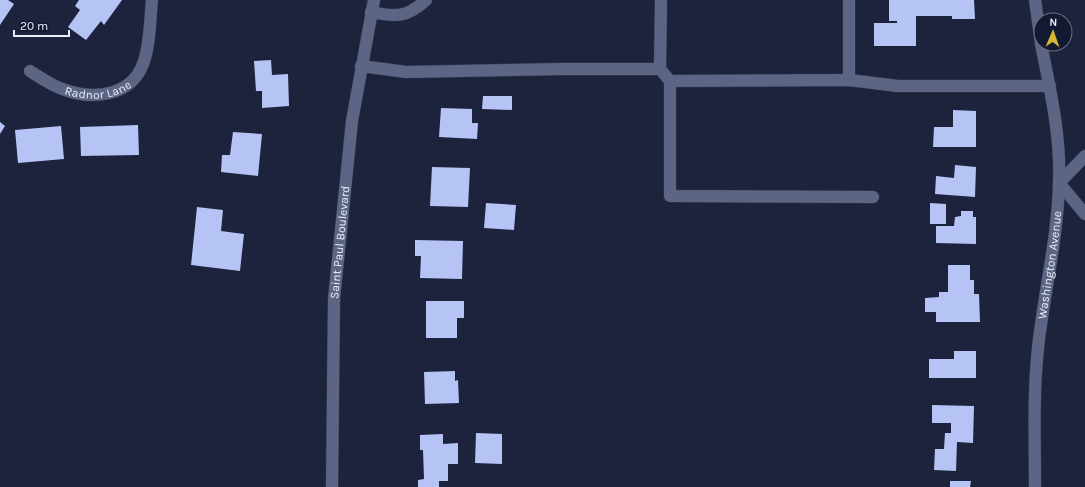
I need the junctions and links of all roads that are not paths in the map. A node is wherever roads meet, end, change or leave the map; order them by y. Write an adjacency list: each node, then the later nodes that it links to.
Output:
1 (152, 0): 11 (street, Radnor Lane)
2 (426, 0): 6 (street)
3 (661, 0): 10 (street)
4 (849, 0): 12 (street)
5 (1035, 0): 7 (street, Washington Avenue)
6 (372, 6): 9 (street, Saint Paul Boulevard)
7 (1037, 12)
8 (1043, 52): 14 (street, Washington Avenue)
9 (361, 66): 10 (street); 19 (street, Saint Paul Boulevard)
10 (660, 69): 13 (street)
11 (30, 71)
12 (849, 80): 13 (street); 14 (street)
13 (670, 81): 17 (street)
14 (1050, 86): 16 (street, Washington Avenue)
15 (1085, 156): 16 (street)
16 (1059, 183): 18 (street); 20 (street, Washington Avenue)
17 (873, 197)
18 (1085, 214)
19 (332, 487)
20 (1035, 487)

